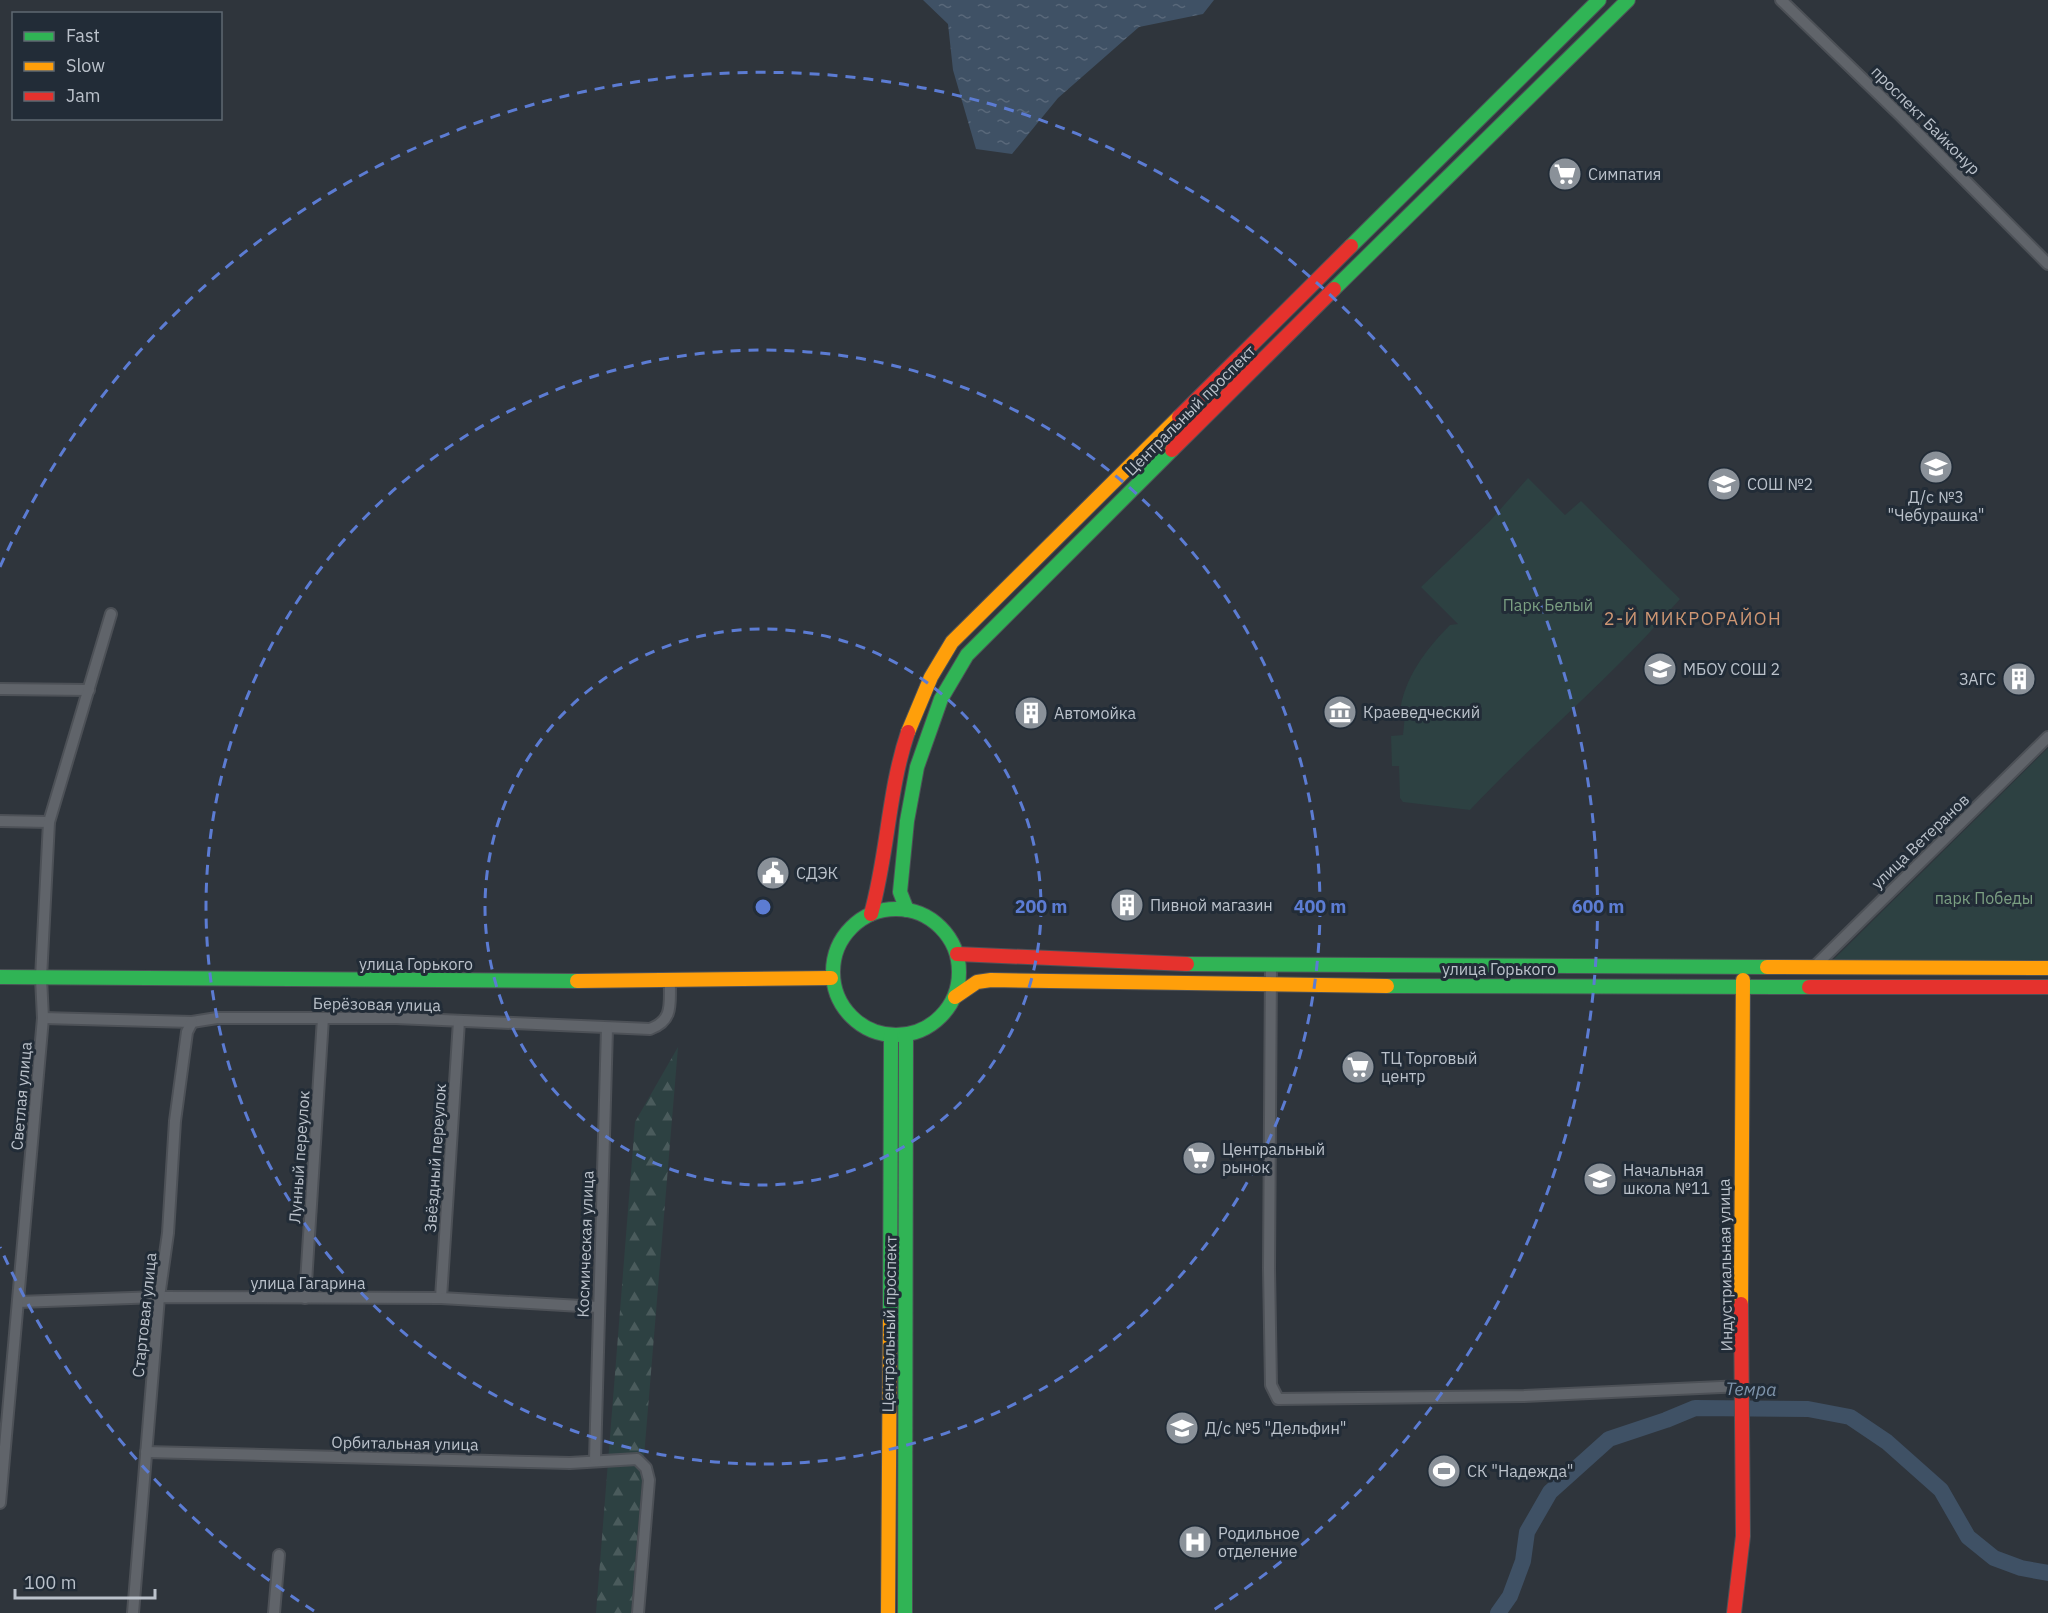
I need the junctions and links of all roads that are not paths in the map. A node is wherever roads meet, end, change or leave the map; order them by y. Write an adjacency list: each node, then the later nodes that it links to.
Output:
1 (1599, 0): 5 (main road, Центральный проспект)
2 (1628, 0): 6 (main road, Центральный проспект)
3 (1780, 0): 4 (street, проспект Байконур)
4 (2048, 264)
5 (1230, 367): 6 (main road); 10 (main road, Центральный проспект)
6 (1243, 381): 11 (main road, Центральный проспект)
7 (111, 614): 9 (street, Светлая улица)
8 (0, 689): 9 (street)
9 (89, 690): 14 (street, Светлая улица)
10 (923, 690): 11 (main road); 16 (main road, Центральный проспект)
11 (941, 699): 15 (main road, Центральный проспект)
12 (2048, 737): 20 (street, улица Ветеранов)
13 (0, 821): 14 (street)
14 (49, 822): 23 (street, Светлая улица)
15 (907, 910): 16 (main road); 17 (main road)
16 (871, 914): 24 (main road)
17 (957, 954): 18 (main road, улица Горького); 29 (main road)
18 (1271, 965): 19 (main road, улица Горького); 26 (street)
19 (1743, 968): 20 (main road, улица Горького); 28 (main road, Индустриальная улица)
20 (1813, 968): 21 (main road, улица Горького)
21 (2048, 968)
22 (0, 977): 23 (main road, улица Горького)
23 (41, 978): 25 (main road, улица Горького); 30 (street, Светлая улица)
24 (831, 978): 25 (main road, улица Горького); 36 (main road)
25 (670, 979): 34 (street, Берёзовая улица)
26 (1270, 986): 28 (main road, улица Горького); 29 (main road, улица Горького); 42 (street)
27 (2048, 987): 28 (main road, улица Горького)
28 (1742, 988): 42 (main road, Индустриальная улица)
29 (955, 997): 35 (main road)
30 (43, 1018): 33 (street, Берёзовая улица); 40 (street, Светлая улица)
31 (323, 1018): 32 (street, Берёзовая улица); 33 (street, Берёзовая улица); 38 (street, Лунный переулок)
32 (459, 1021): 34 (street, Берёзовая улица); 39 (street, Звёздный переулок)
33 (192, 1022): 37 (street, Стартовая улица)
34 (607, 1028): 41 (street, Космическая улица)
35 (906, 1035): 36 (main road); 51 (main road, Центральный проспект)
36 (891, 1036): 50 (main road, Центральный проспект)
37 (159, 1297): 38 (street, улица Гагарина); 40 (street, улица Гагарина); 43 (street, Стартовая улица)
38 (305, 1298): 39 (street, улица Гагарина)
39 (441, 1298): 41 (street, улица Гагарина)
40 (18, 1302): 45 (street, Светлая улица)
41 (598, 1307): 44 (street, Космическая улица)
42 (1743, 1386): 52 (main road, Индустриальная улица)
43 (146, 1452): 44 (street, Орбитальная улица); 47 (street, Стартовая улица)
44 (595, 1460): 49 (street, Орбитальная улица)
45 (0, 1503)
46 (279, 1555): 48 (street)
47 (133, 1613)
48 (274, 1613)
49 (638, 1613)
50 (888, 1613)
51 (905, 1613)
52 (1734, 1613)

